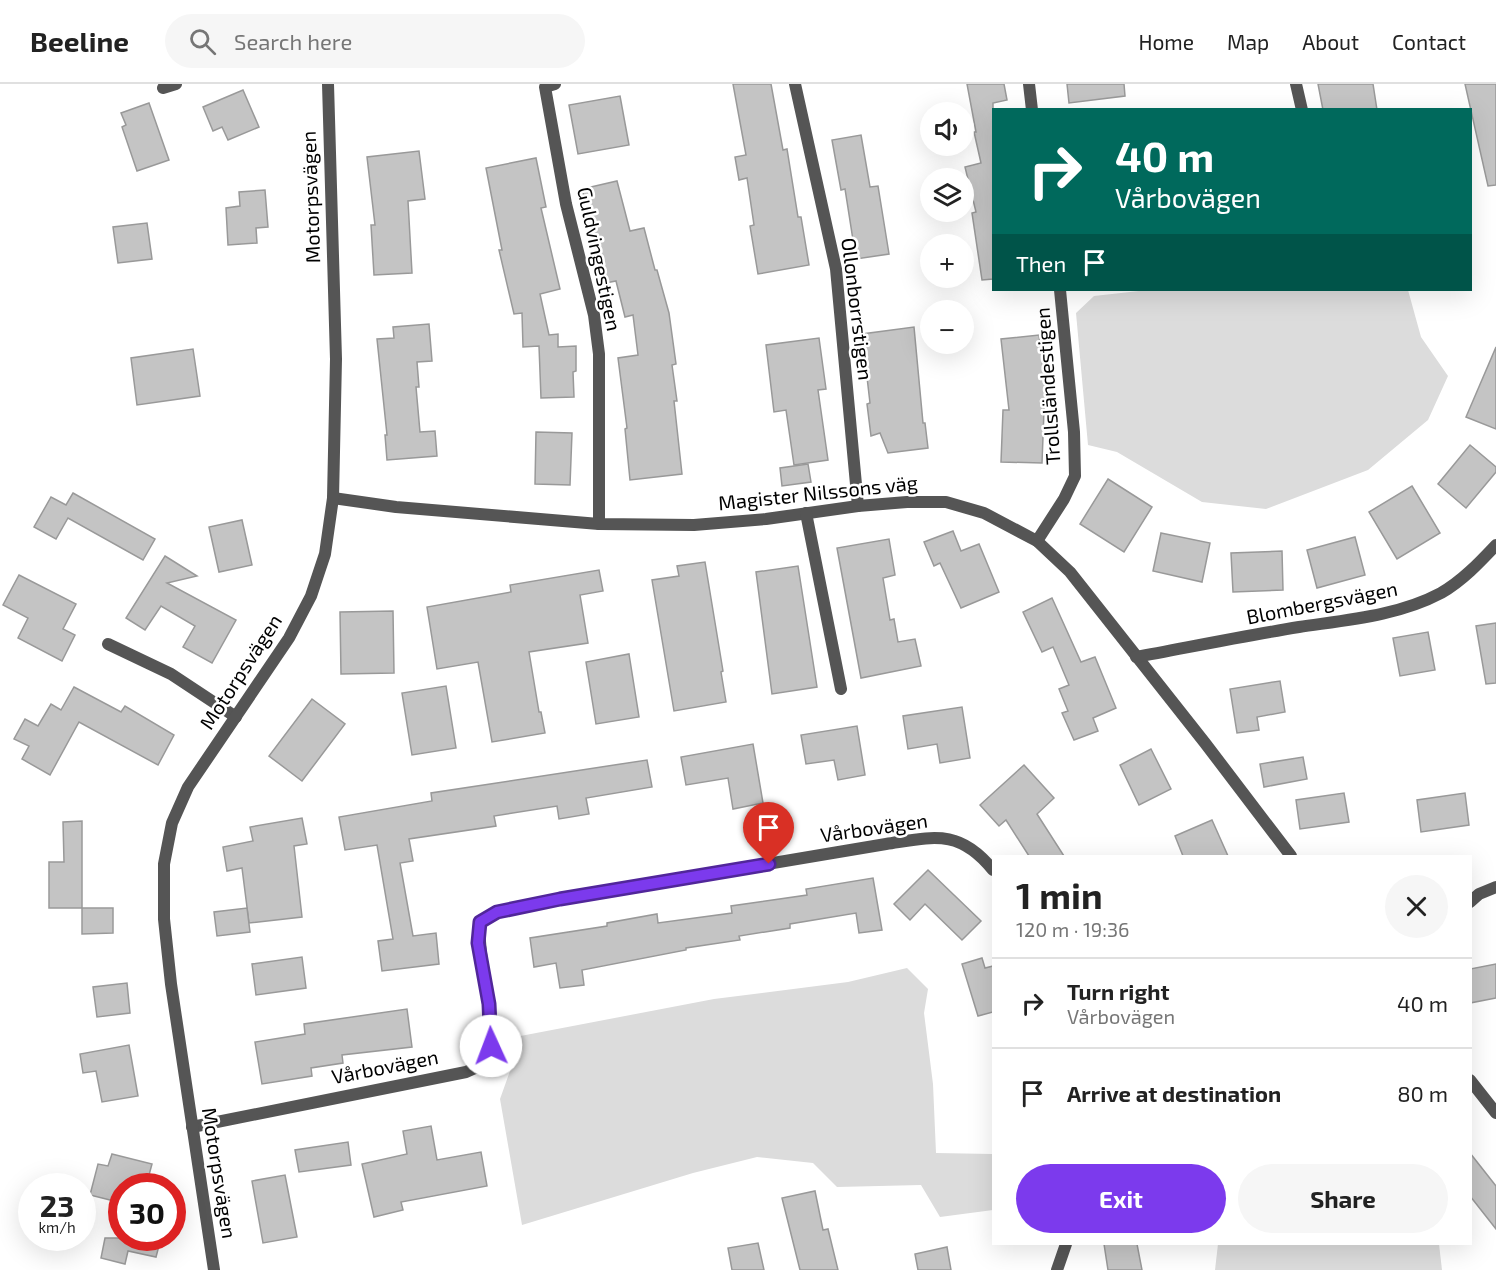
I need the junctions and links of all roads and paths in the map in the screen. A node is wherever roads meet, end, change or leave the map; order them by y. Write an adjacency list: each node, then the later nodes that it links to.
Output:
1 (176, 84): 7 (street)
2 (328, 84): 11 (street, Motorpsvägen)
3 (555, 84): 14 (street, Guldvingestigen)
4 (795, 84): 12 (street, Ollonborrstigen)
5 (1029, 84): 8 (street)
6 (1296, 84): 9 (street)
7 (163, 88)
8 (1032, 108)
9 (1302, 108)
10 (1060, 291): 15 (street, Trollsländestigen)
11 (333, 498): 14 (street, Magister Nilssons väg); 20 (street, Motorpsvägen)
12 (858, 506): 13 (street, Magister Nilssons väg); 15 (street, Magister Nilssons väg)
13 (806, 513): 14 (street, Magister Nilssons väg); 19 (street)
14 (599, 524)
15 (1037, 541): 18 (street, Magister Nilssons väg)
16 (1496, 545): 18 (street, Blombergsvägen)
17 (108, 644): 20 (street)
18 (1136, 657): 21 (street, Magister Nilssons väg)
19 (841, 689)
20 (236, 717): 27 (street, Motorpsvägen)
21 (1290, 855)
22 (992, 869): 27 (street, Vårbovägen)
23 (1496, 887): 24 (street)
24 (1472, 900)
25 (1472, 1083): 26 (street)
26 (1496, 1113)
27 (192, 1126): 29 (street, Motorpsvägen)
28 (1066, 1245): 30 (street)
29 (214, 1270)
30 (1057, 1270)

